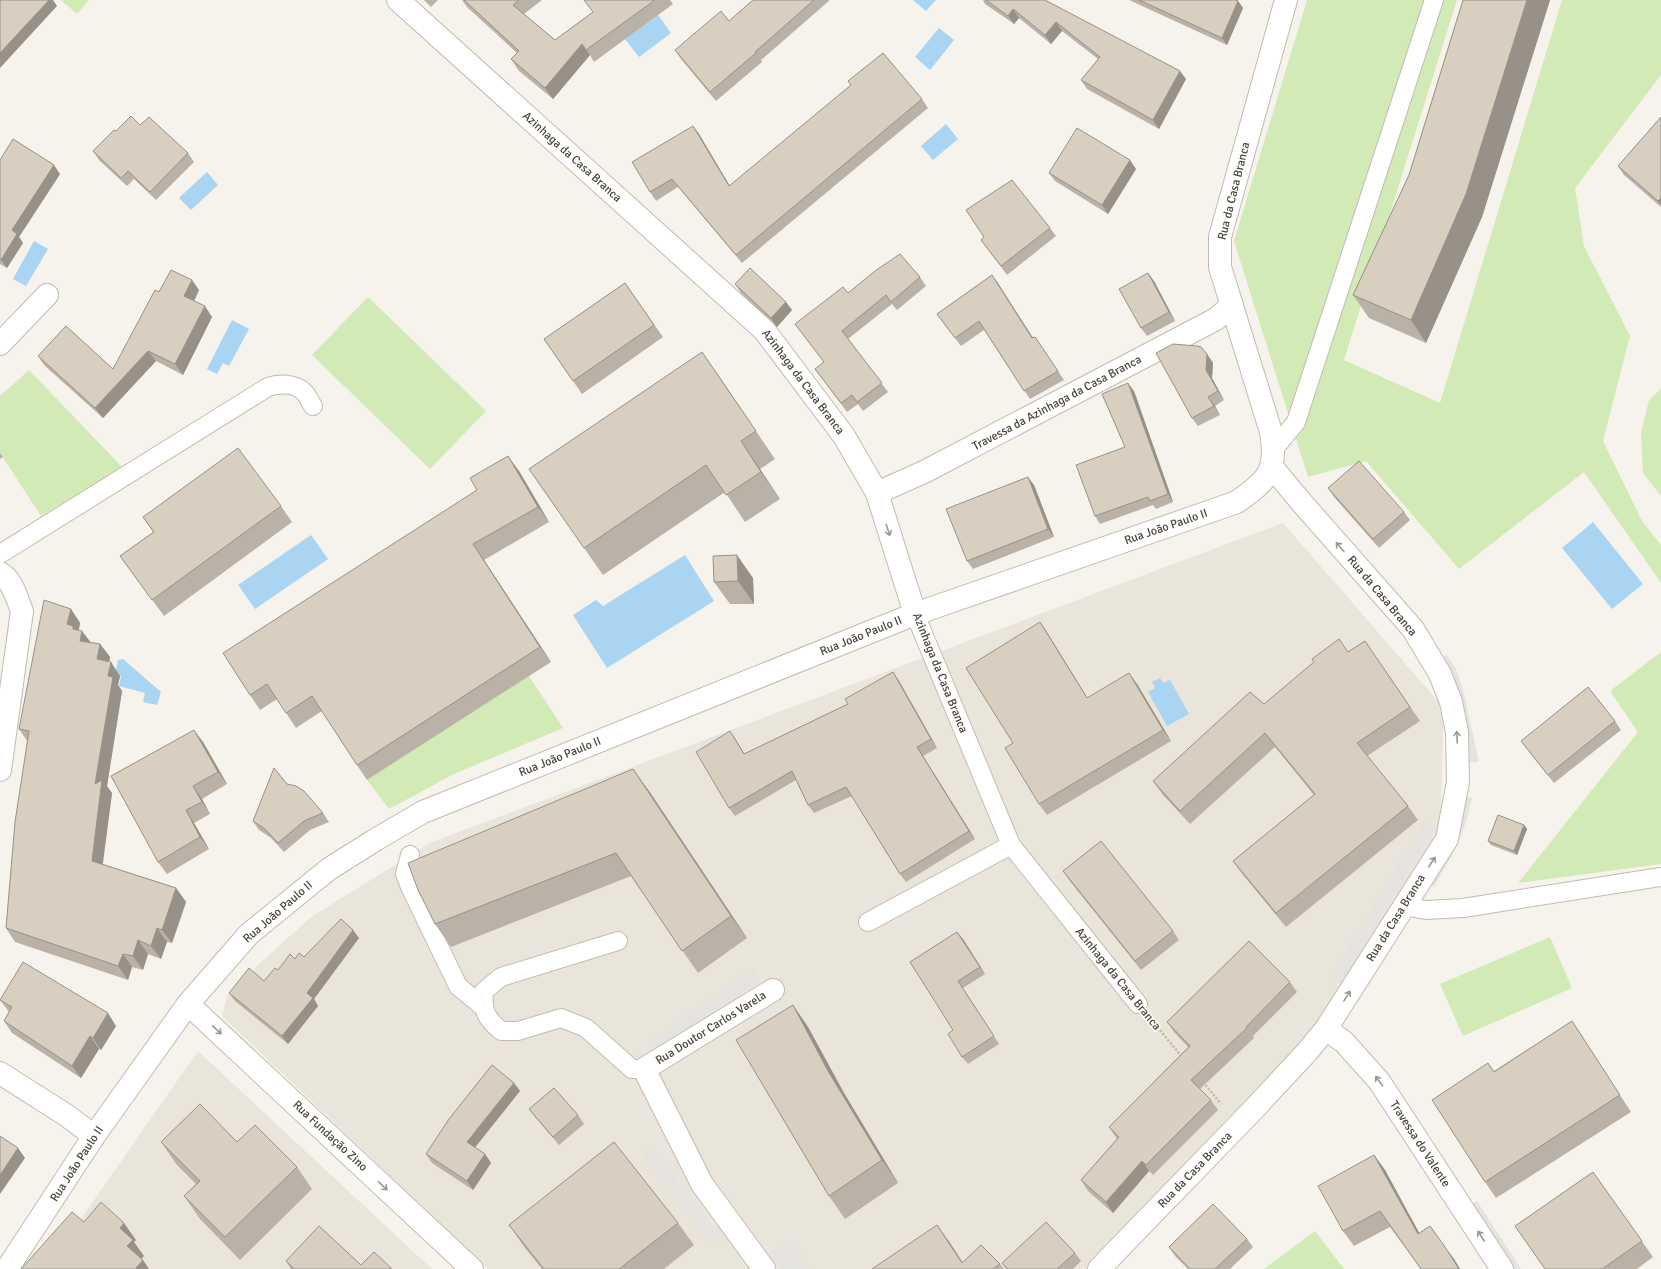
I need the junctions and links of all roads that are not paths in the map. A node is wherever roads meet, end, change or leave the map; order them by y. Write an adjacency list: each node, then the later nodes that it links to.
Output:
1 (398, 0): 9 (street, Azinhaga da Casa Branca)
2 (1286, 0): 5 (street, Rua da Casa Branca)
3 (1434, 0): 8 (lane)
4 (47, 295): 6 (street)
5 (1232, 305): 8 (street, Rua da Casa Branca); 9 (street, Travessa da Azinhaga da Casa Branca)
6 (0, 344)
7 (313, 406): 10 (lane)
8 (1273, 458): 12 (street, Rua João Paulo II); 17 (street, Rua da Casa Branca, one-way to 8)
9 (876, 493): 12 (street, Azinhaga da Casa Branca, one-way to 12)
10 (0, 554)
11 (0, 573): 13 (street)
12 (915, 614): 14 (lane, Azinhaga da Casa Branca); 21 (street, Rua João Paulo II)
13 (0, 770)
14 (1011, 845): 18 (lane); 22 (lane, Azinhaga da Casa Branca)
15 (410, 855): 23 (lane)
16 (1661, 877): 17 (lane)
17 (1404, 906): 24 (street, Rua da Casa Branca, one-way to 17)
18 (868, 922)
19 (618, 941): 23 (lane)
20 (773, 990): 25 (street, Rua Doutor Carlos Varela)
21 (188, 1004): 27 (street, Rua João Paulo II); 29 (street, Rua Fundação Zino, one-way to 29)
22 (1138, 1004)
23 (482, 1006): 25 (lane)
24 (1326, 1028): 31 (street, Rua da Casa Branca); 32 (street, Travessa do Valente, one-way to 24)
25 (644, 1069): 30 (street, Rua Doutor Carlos Varela)
26 (0, 1073): 27 (street)
27 (94, 1136): 28 (street, Rua João Paulo II)
28 (8, 1269)
29 (472, 1269)
30 (764, 1269)
31 (1099, 1269)
32 (1502, 1269)

